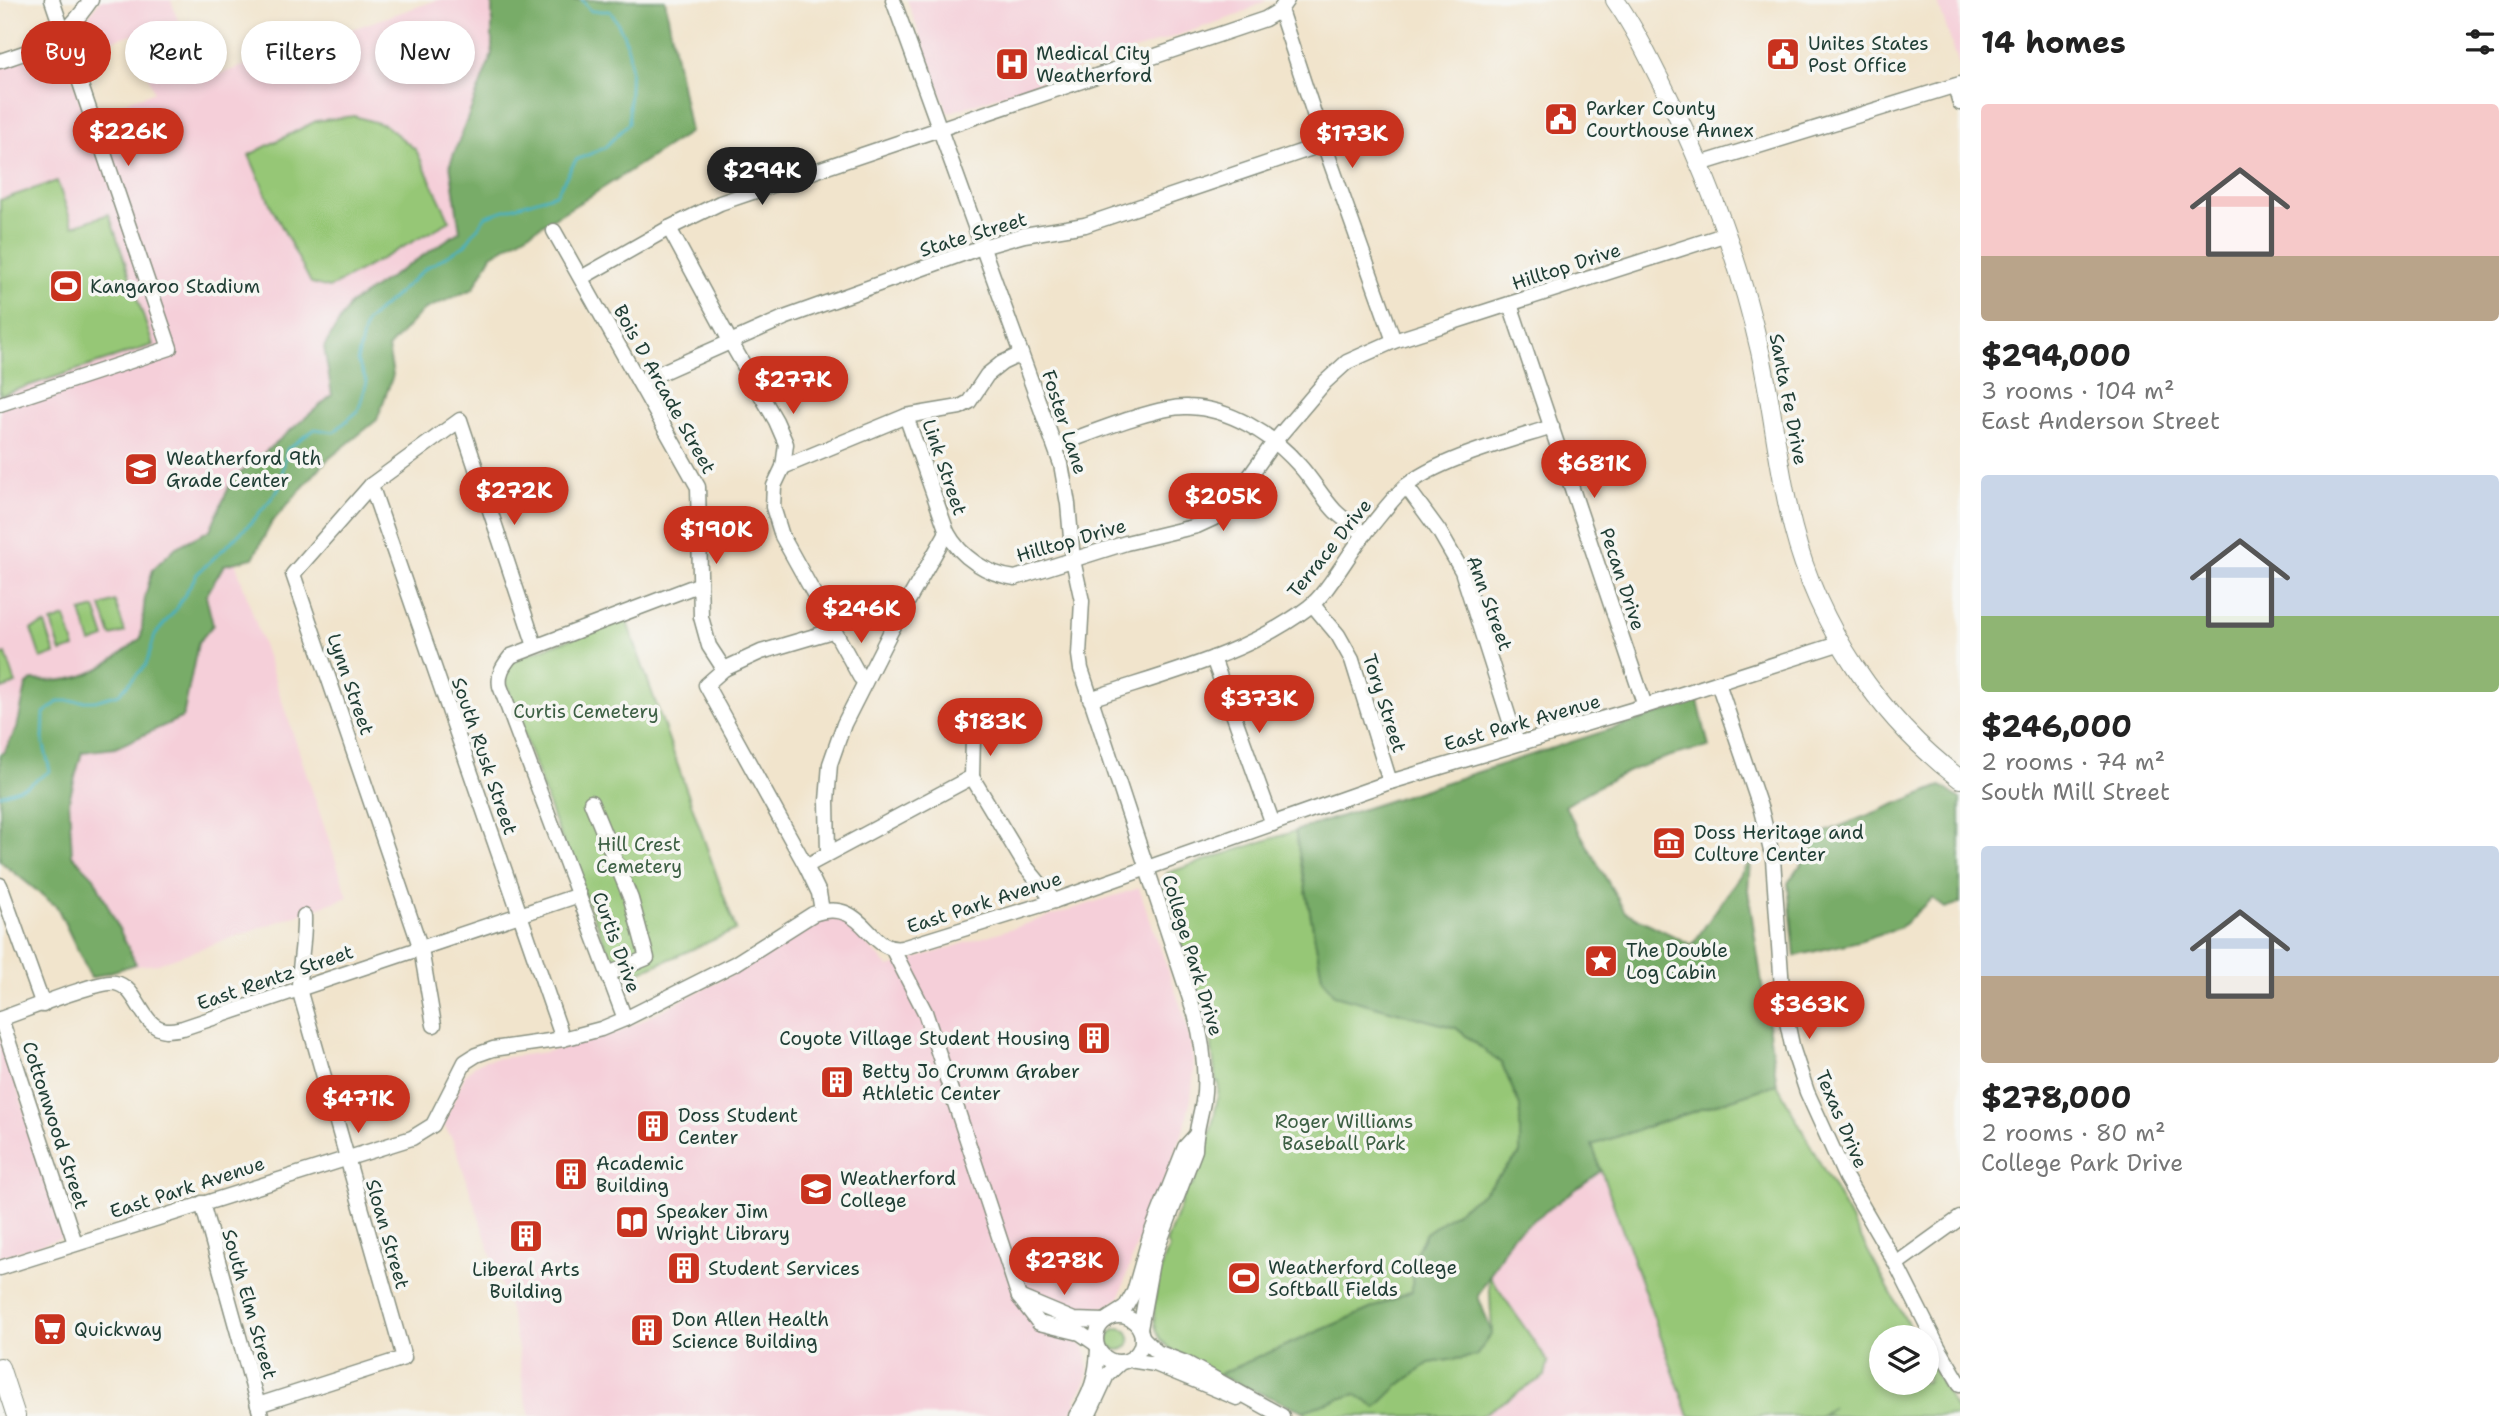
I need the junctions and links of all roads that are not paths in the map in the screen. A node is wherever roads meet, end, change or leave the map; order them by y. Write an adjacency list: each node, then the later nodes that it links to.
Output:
1 (52, 0): 6 (street)
2 (91, 0): 7 (street)
3 (893, 0): 13 (street, Foster Lane)
4 (1615, 0): 15 (main road, Santa Fe Drive)
5 (1283, 5): 13 (street); 14 (street)
6 (60, 21)
7 (76, 21)
8 (21, 54): 9 (street)
9 (0, 61)
10 (81, 84): 26 (street)
11 (1957, 85): 12 (street); 15 (street)
12 (1960, 103)
13 (940, 128): 16 (street); 19 (street, Foster Lane)
14 (1324, 144): 19 (street, State Street); 23 (street)
15 (1700, 164): 18 (main road, Santa Fe Drive)
16 (669, 228): 20 (street); 22 (street)
17 (554, 231): 20 (street, Bois D Arcade Street)
18 (1727, 234): 21 (street, Hilltop Drive); 40 (main road, Santa Fe Drive)
19 (982, 247): 22 (street, State Street); 24 (street, Foster Lane)
20 (581, 278): 25 (street, Bois D Arcade Street)
21 (1510, 304): 23 (street, Hilltop Drive); 28 (street, Pecan Drive)
22 (730, 341): 25 (street, State Street); 31 (street)
23 (1395, 341): 29 (street, Hilltop Drive)
24 (1021, 354): 27 (street); 30 (street, Foster Lane)
25 (640, 382): 37 (street, Bois D Arcade Street)
26 (0, 404)
27 (906, 415): 31 (street); 34 (street, Link Street)
28 (1552, 427): 33 (street, Terrace Drive); 47 (street, Pecan Drive)
29 (1274, 442): 30 (street); 35 (street); 36 (street, Hilltop Drive)
30 (1055, 446): 36 (street, Foster Lane)
31 (783, 467): 39 (street)
32 (371, 485): 41 (street, Lynn Street); 62 (street, South Rusk Street); 64 (street, Lynn Street)
33 (1406, 486): 35 (street, Terrace Drive); 49 (street, Ann Street)
34 (947, 532): 36 (street, Hilltop Drive); 44 (street)
35 (1365, 534): 38 (street, Terrace Drive)
36 (1073, 560): 46 (street, Foster Lane)
37 (698, 585): 41 (street, Curtis Drive); 43 (street, Bois D Arcade Street)
38 (1313, 605): 42 (street, Terrace Drive); 52 (street, Tory Street)
39 (832, 631): 43 (street); 44 (street)
40 (1841, 643): 45 (street, East Park Avenue); 51 (main road, Santa Fe Drive)
41 (535, 646): 59 (street, Curtis Drive)
42 (1213, 658): 46 (street, Terrace Drive); 54 (street)
43 (724, 669): 56 (street)
44 (865, 682): 55 (street)
45 (1718, 683): 47 (street, East Park Avenue); 78 (street, Texas Drive)
46 (1090, 699): 57 (street, Foster Lane)
47 (1645, 706): 49 (street, East Park Avenue)
48 (973, 738): 50 (street)
49 (1517, 743): 52 (street, East Park Avenue)
50 (972, 778): 55 (street); 60 (street)
51 (1960, 779)
52 (1390, 782): 54 (street, East Park Avenue)
53 (592, 802): 66 (street)
54 (1273, 824): 57 (street, East Park Avenue)
55 (828, 853): 56 (street)
56 (806, 866): 61 (street)
57 (1146, 868): 60 (street, East Park Avenue); 73 (street, College Park Drive)
58 (0, 886): 68 (street)
59 (579, 895): 62 (street, East Rentz Street); 66 (street, Curtis Drive)
60 (1054, 901): 65 (street, East Park Avenue)
61 (822, 911): 65 (street, East Park Avenue); 70 (street, East Park Avenue)
62 (520, 915): 64 (street, East Rentz Street); 72 (street, South Rusk Street)
63 (304, 916): 67 (street, Sloan Street)
64 (421, 949): 67 (street, East Rentz Street); 71 (street, Lynn Street)
65 (893, 950): 80 (street)
66 (608, 974): 70 (street, Curtis Drive)
67 (299, 989): 68 (street, East Rentz Street); 74 (street, Sloan Street)
68 (43, 1005): 69 (street, East Rentz Street)
69 (1, 1019): 77 (street, Cottonwood Street)
70 (625, 1019): 72 (street, East Park Avenue)
71 (434, 1025)
72 (563, 1039): 74 (street, East Park Avenue)
73 (1195, 1136): 81 (street, College Park Drive); 82 (street, College Park Drive)
74 (346, 1157): 75 (street, East Park Avenue); 88 (street, Sloan Street)
75 (202, 1203): 77 (street, East Park Avenue); 88 (street, South Elm Street)
76 (1960, 1218): 78 (street)
77 (75, 1243): 79 (street, East Park Avenue)
78 (1896, 1264): 86 (street, Texas Drive)
79 (0, 1268)
80 (1019, 1297): 81 (street); 83 (street)
81 (1107, 1319): 82 (street); 83 (street)
82 (1141, 1333): 84 (street); 87 (street)
83 (1097, 1347): 84 (street); 90 (street)
84 (1125, 1361): 87 (street); 91 (street)
85 (0, 1367): 89 (main road)
86 (1960, 1384)
87 (1253, 1399): 92 (street)
88 (259, 1411)
89 (16, 1416)
90 (1076, 1416)
91 (1088, 1416)
92 (1282, 1416)

